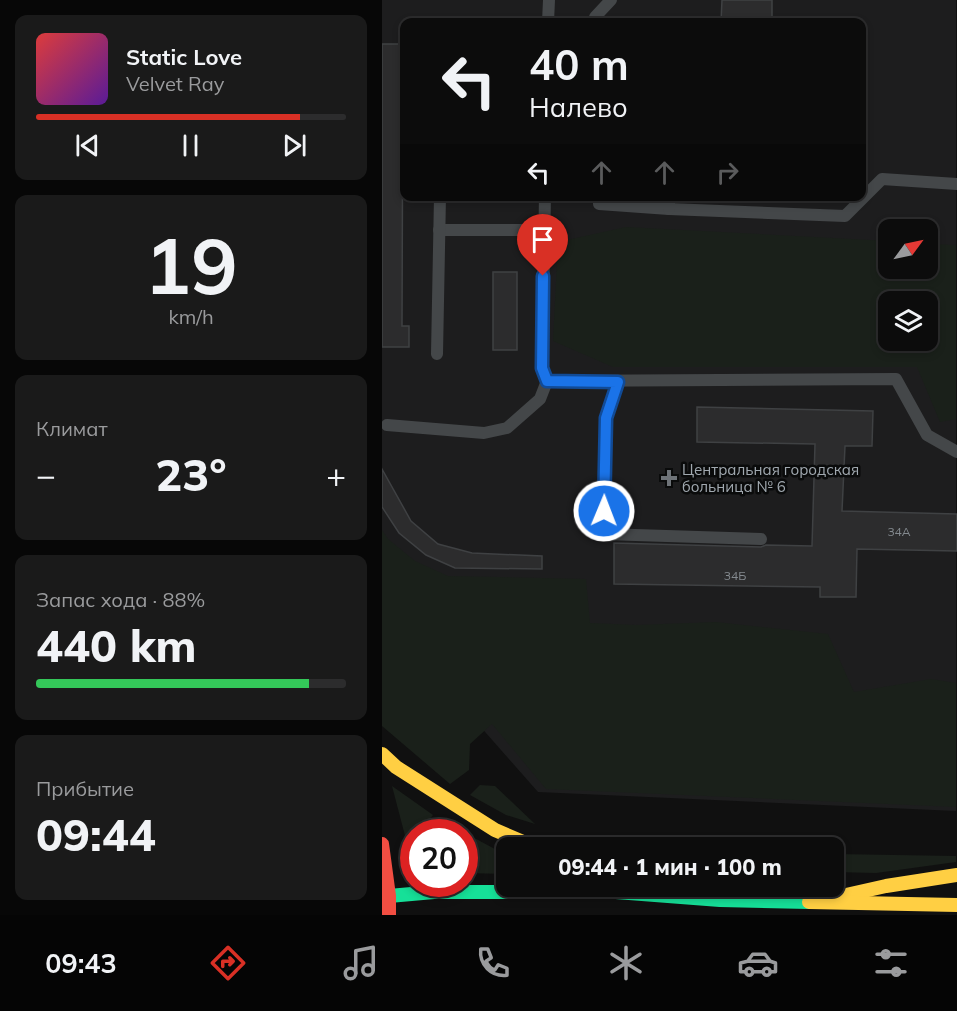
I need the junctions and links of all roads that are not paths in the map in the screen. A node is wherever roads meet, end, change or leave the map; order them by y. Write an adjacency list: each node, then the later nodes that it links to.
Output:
1 (548, 0): 3 (lane)
2 (610, 0): 4 (lane)
3 (548, 18)
4 (595, 18)
5 (956, 184): 6 (lane)
6 (866, 195)
7 (440, 201): 12 (lane)
8 (544, 201): 13 (lane)
9 (600, 201): 11 (lane)
10 (860, 201): 11 (lane)
11 (669, 203)
12 (439, 230): 13 (lane); 14 (lane)
13 (544, 230): 15 (lane)
14 (437, 354)
15 (547, 381): 16 (lane); 17 (lane)
16 (618, 382): 18 (lane); 19 (lane)
17 (387, 426)
18 (956, 452)
19 (761, 539)
20 (382, 754): 21 (main road)
21 (511, 837)
22 (382, 844): 24 (main road)
23 (956, 875): 27 (main road)
24 (385, 896): 26 (main road); 29 (main road)
25 (709, 897): 26 (main road)
26 (720, 900): 27 (main road)
27 (813, 902): 28 (main road)
28 (956, 904)
29 (389, 915)

